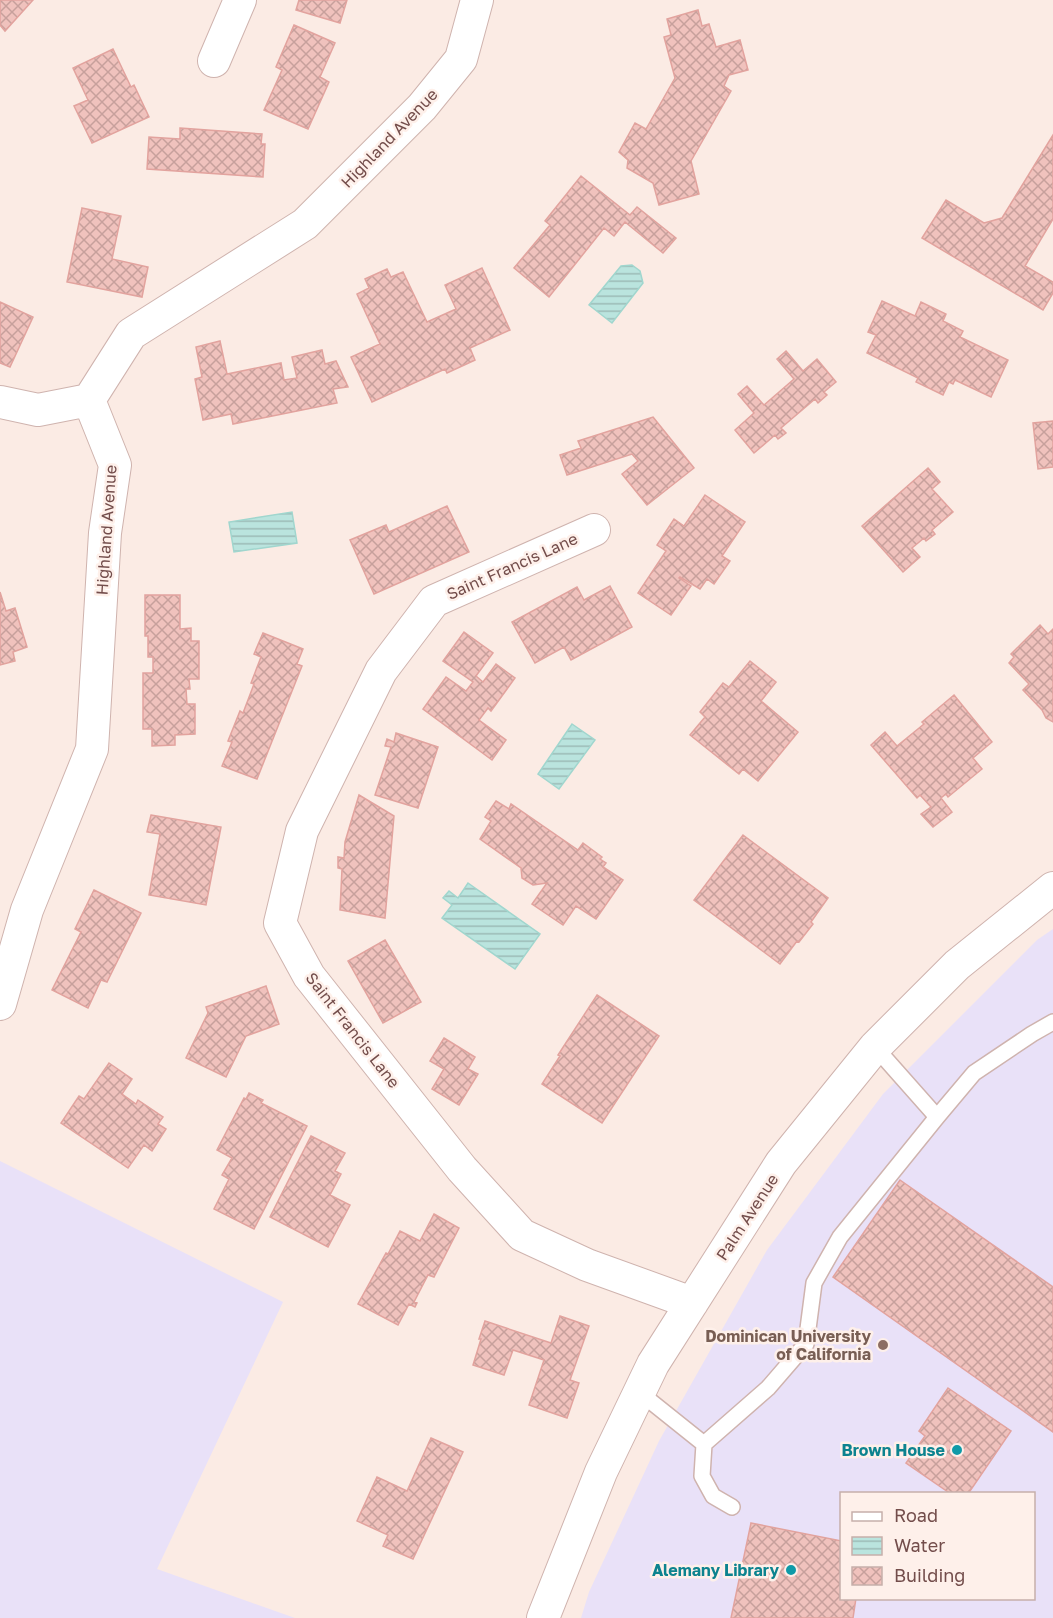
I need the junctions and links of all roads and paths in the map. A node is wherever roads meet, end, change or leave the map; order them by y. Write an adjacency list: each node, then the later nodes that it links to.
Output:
1 (240, 0): 3 (street)
2 (477, 0): 4 (street, Highland Avenue)
3 (214, 61)
4 (89, 400): 5 (street); 8 (street, Highland Avenue)
5 (0, 402)
6 (594, 530): 12 (street, Saint Francis Lane)
7 (1053, 888): 10 (street, Palm Avenue)
8 (0, 1004)
9 (1053, 1022): 11 (lane)
10 (875, 1047): 11 (lane); 12 (street, Palm Avenue)
11 (937, 1117): 14 (lane)
12 (692, 1303): 13 (street, Palm Avenue)
13 (639, 1392): 14 (lane); 16 (street, Palm Avenue)
14 (704, 1444): 15 (lane)
15 (732, 1507)
16 (543, 1618)

